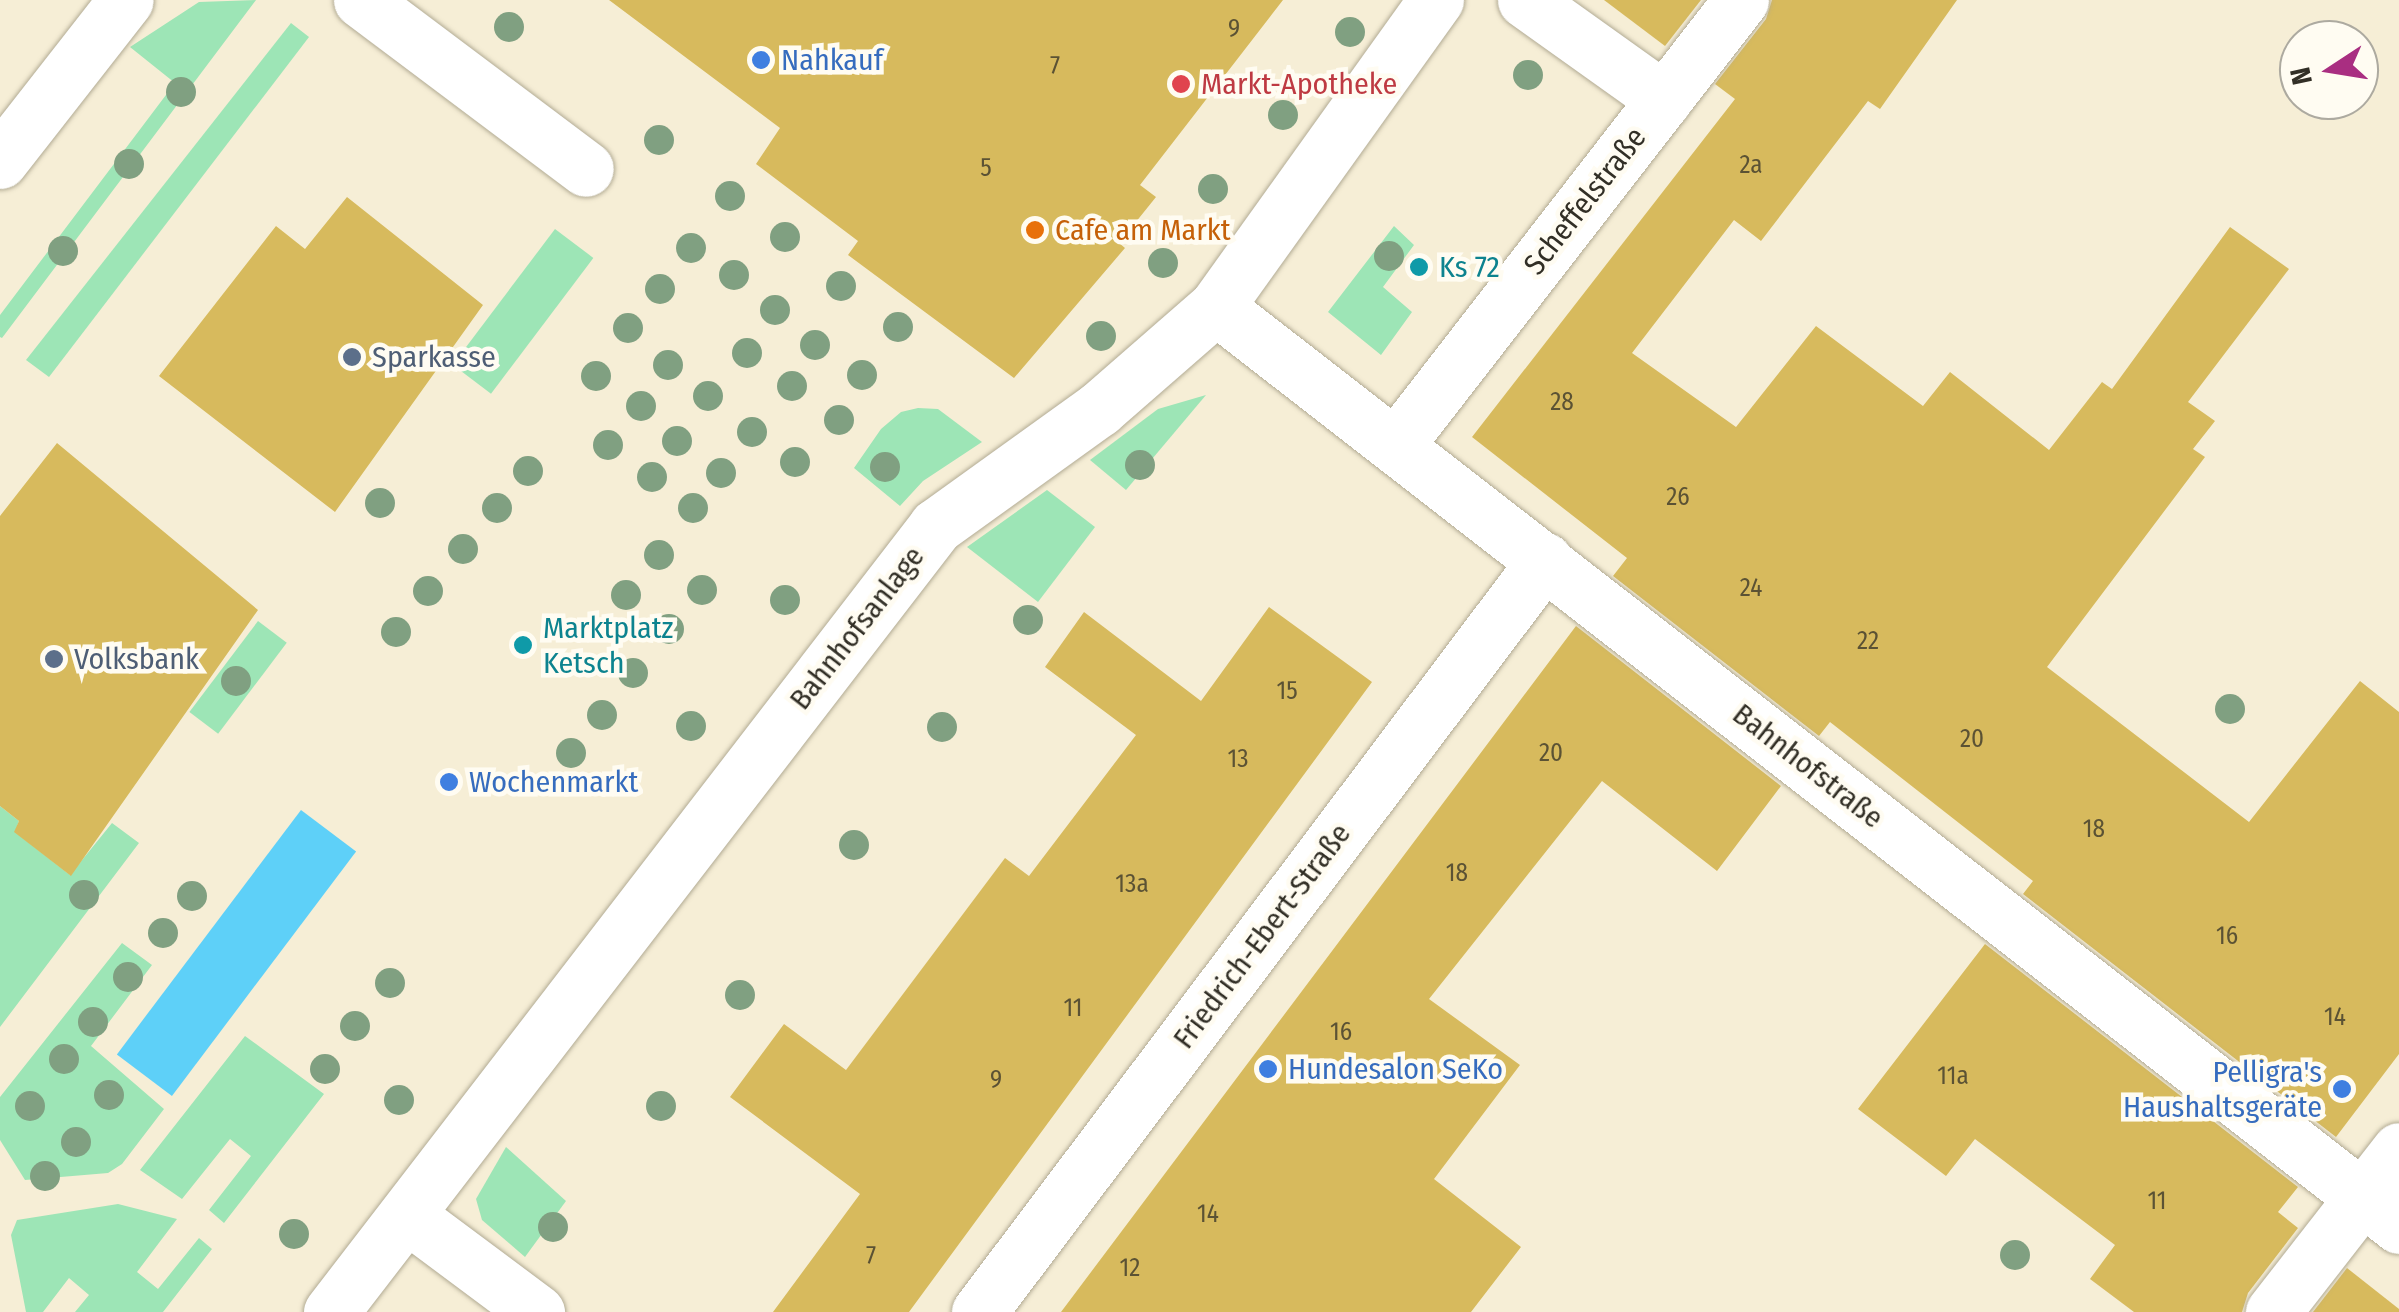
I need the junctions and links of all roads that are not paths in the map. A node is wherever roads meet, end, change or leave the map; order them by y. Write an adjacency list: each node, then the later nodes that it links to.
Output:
1 (126, 0): 7 (street)
2 (361, 0): 8 (street)
3 (1436, 0): 9 (street, Bahnhofsanlage)
4 (1525, 0): 6 (street, Scheffelstraße)
5 (1741, 0): 6 (street, Scheffelstraße)
6 (1664, 99): 10 (street, Scheffelstraße)
7 (0, 161)
8 (586, 169)
9 (1216, 307): 10 (street, Bahnhofstraße); 14 (street, Bahnhofsanlage)
10 (1396, 445): 11 (street, Bahnhofstraße)
11 (1544, 560): 13 (street, Bahnhofstraße); 17 (street, Friedrich-Ebert-Straße)
12 (2399, 1150): 13 (street)
13 (2381, 1212): 18 (street)
14 (408, 1216): 15 (street, Bahnhofsanlage); 16 (street)
15 (332, 1312)
16 (537, 1312)
17 (978, 1312)
18 (2273, 1312)

